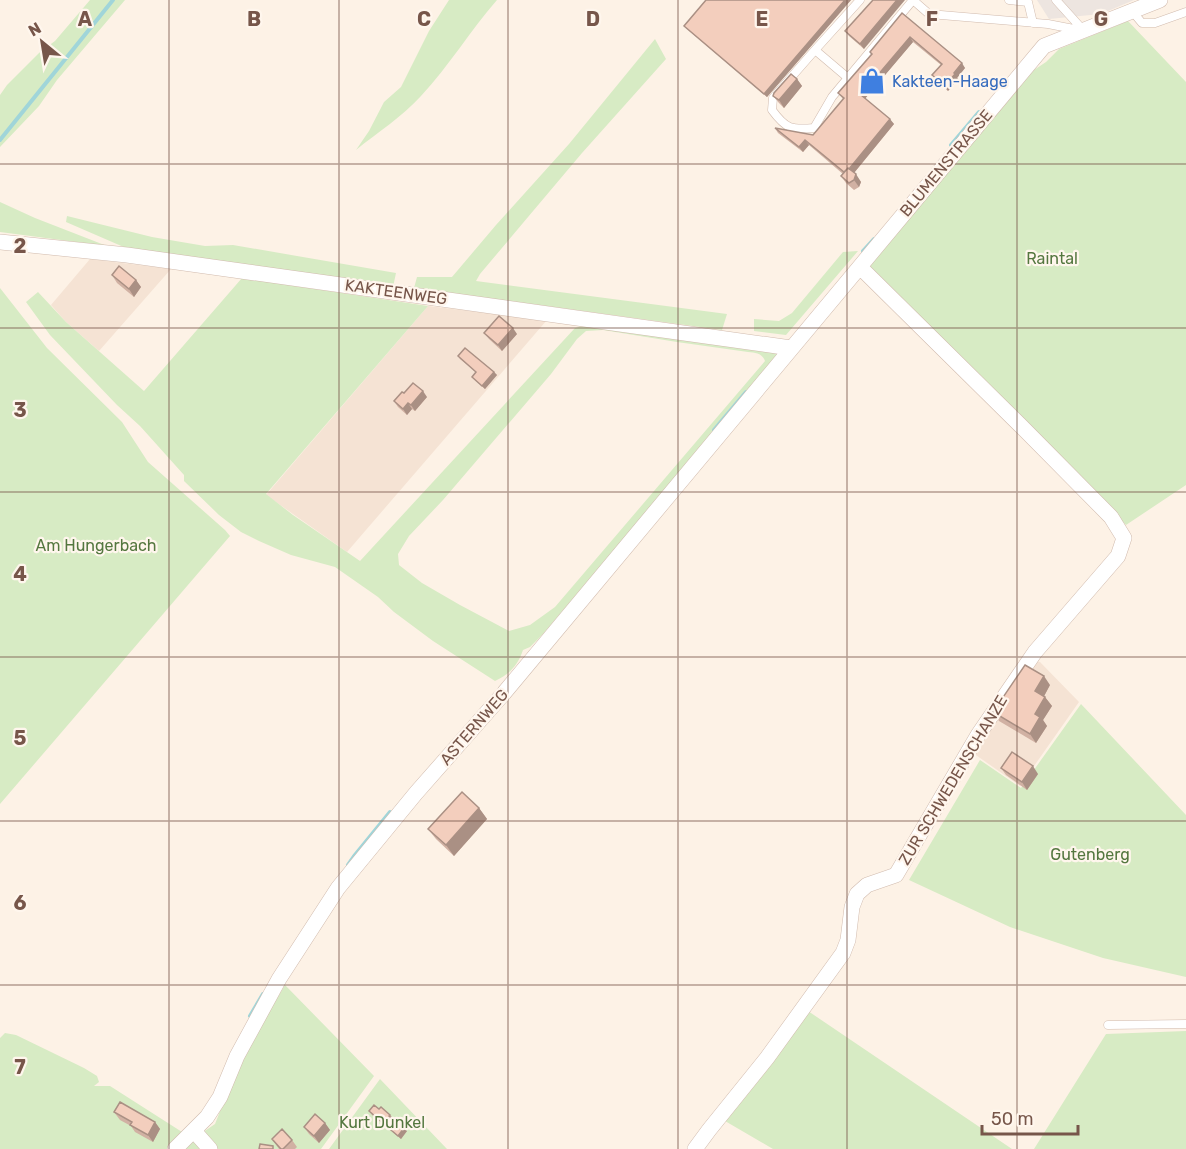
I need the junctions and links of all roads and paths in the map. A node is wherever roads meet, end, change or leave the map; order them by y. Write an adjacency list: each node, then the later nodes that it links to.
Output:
1 (860, 0): 10 (lane)
2 (913, 0): 8 (lane); 11 (lane)
3 (1009, 0): 8 (lane)
4 (1056, 0): 9 (lane)
5 (1160, 0): 6 (street, BLUMENSTRASSE)
6 (1132, 11): 7 (lane); 9 (street, BLUMENSTRASSE)
7 (1186, 12)
8 (1033, 23): 9 (lane)
9 (1083, 30): 13 (street, BLUMENSTRASSE)
10 (815, 50): 11 (lane); 11 (lane)
11 (848, 78)
12 (0, 242): 14 (street, KAKTEENWEG)
13 (860, 267): 14 (street, BLUMENSTRASSE); 20 (street, ZUR SCHWEDENSCHANZE)
14 (791, 348): 17 (street, ASTERNWEG)
15 (1186, 1024): 16 (lane)
16 (1108, 1025)
17 (194, 1131): 18 (street, ASTERNWEG); 19 (street)
18 (176, 1149)
19 (210, 1149)
20 (695, 1149)

